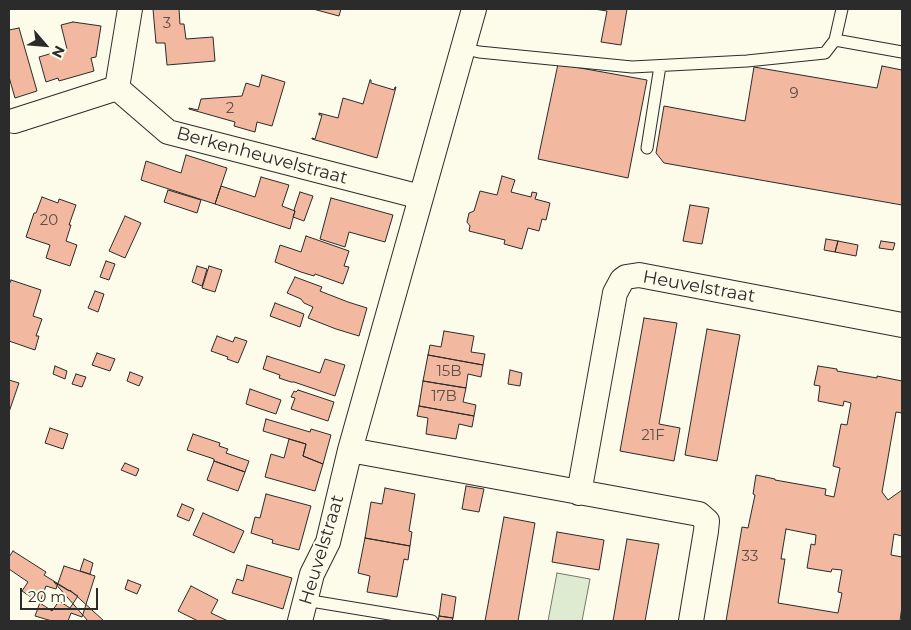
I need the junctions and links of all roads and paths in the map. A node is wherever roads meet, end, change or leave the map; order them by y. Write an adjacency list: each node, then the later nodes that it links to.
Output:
1 (130, 9): 8 (street)
2 (474, 9): 5 (street, Heuvelstraat)
3 (842, 9): 4 (lane)
4 (835, 40): 6 (lane); 7 (lane)
5 (462, 48): 7 (lane); 11 (street, Heuvelstraat)
6 (902, 52)
7 (660, 66): 10 (lane)
8 (117, 88): 9 (street); 11 (street, Berkenheuvelstraat)
9 (14, 121)
10 (647, 148)
11 (421, 198): 13 (street, Heuvelstraat)
12 (902, 325): 14 (street, Heuvelstraat)
13 (350, 450): 14 (street); 15 (street, Heuvelstraat)
14 (579, 493): 17 (street)
15 (303, 610): 16 (lane)
16 (432, 621)
17 (691, 621)

